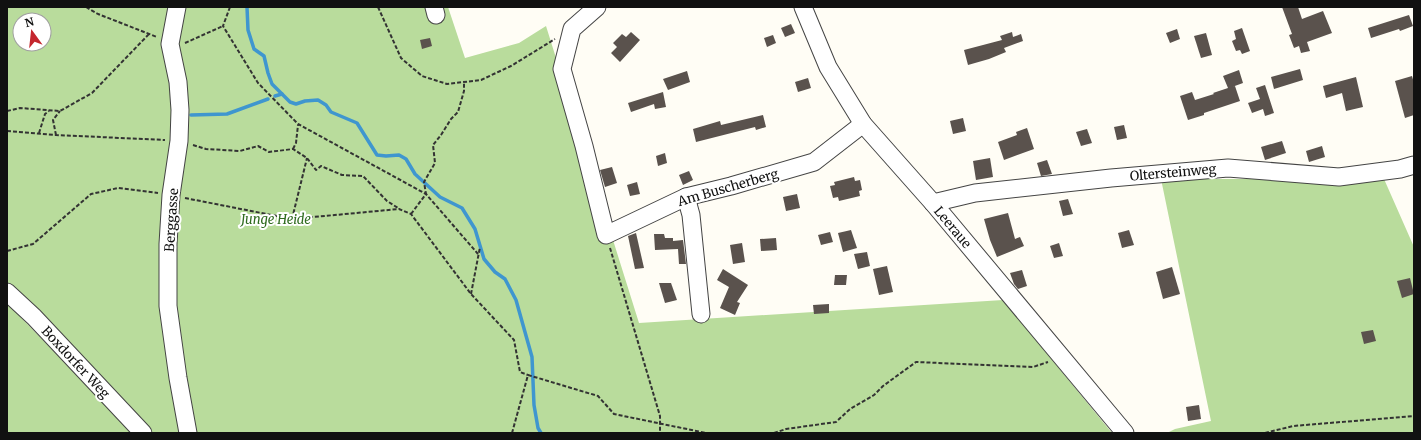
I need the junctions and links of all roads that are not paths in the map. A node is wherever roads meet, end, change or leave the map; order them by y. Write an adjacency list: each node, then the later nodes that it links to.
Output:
1 (177, 7): 11 (street, Berggasse)
2 (597, 7): 6 (street, Am Buscherberg)
3 (803, 7): 4 (street, Leeraue)
4 (863, 124): 6 (street, Am Buscherberg); 7 (street, Leeraue)
5 (1414, 165): 7 (street, Oltersteinweg)
6 (686, 197): 9 (street)
7 (933, 203): 12 (street, Leeraue)
8 (7, 292): 10 (street, Boxdorfer Weg)
9 (701, 314)
10 (143, 433)
11 (188, 433)
12 (1125, 433)

